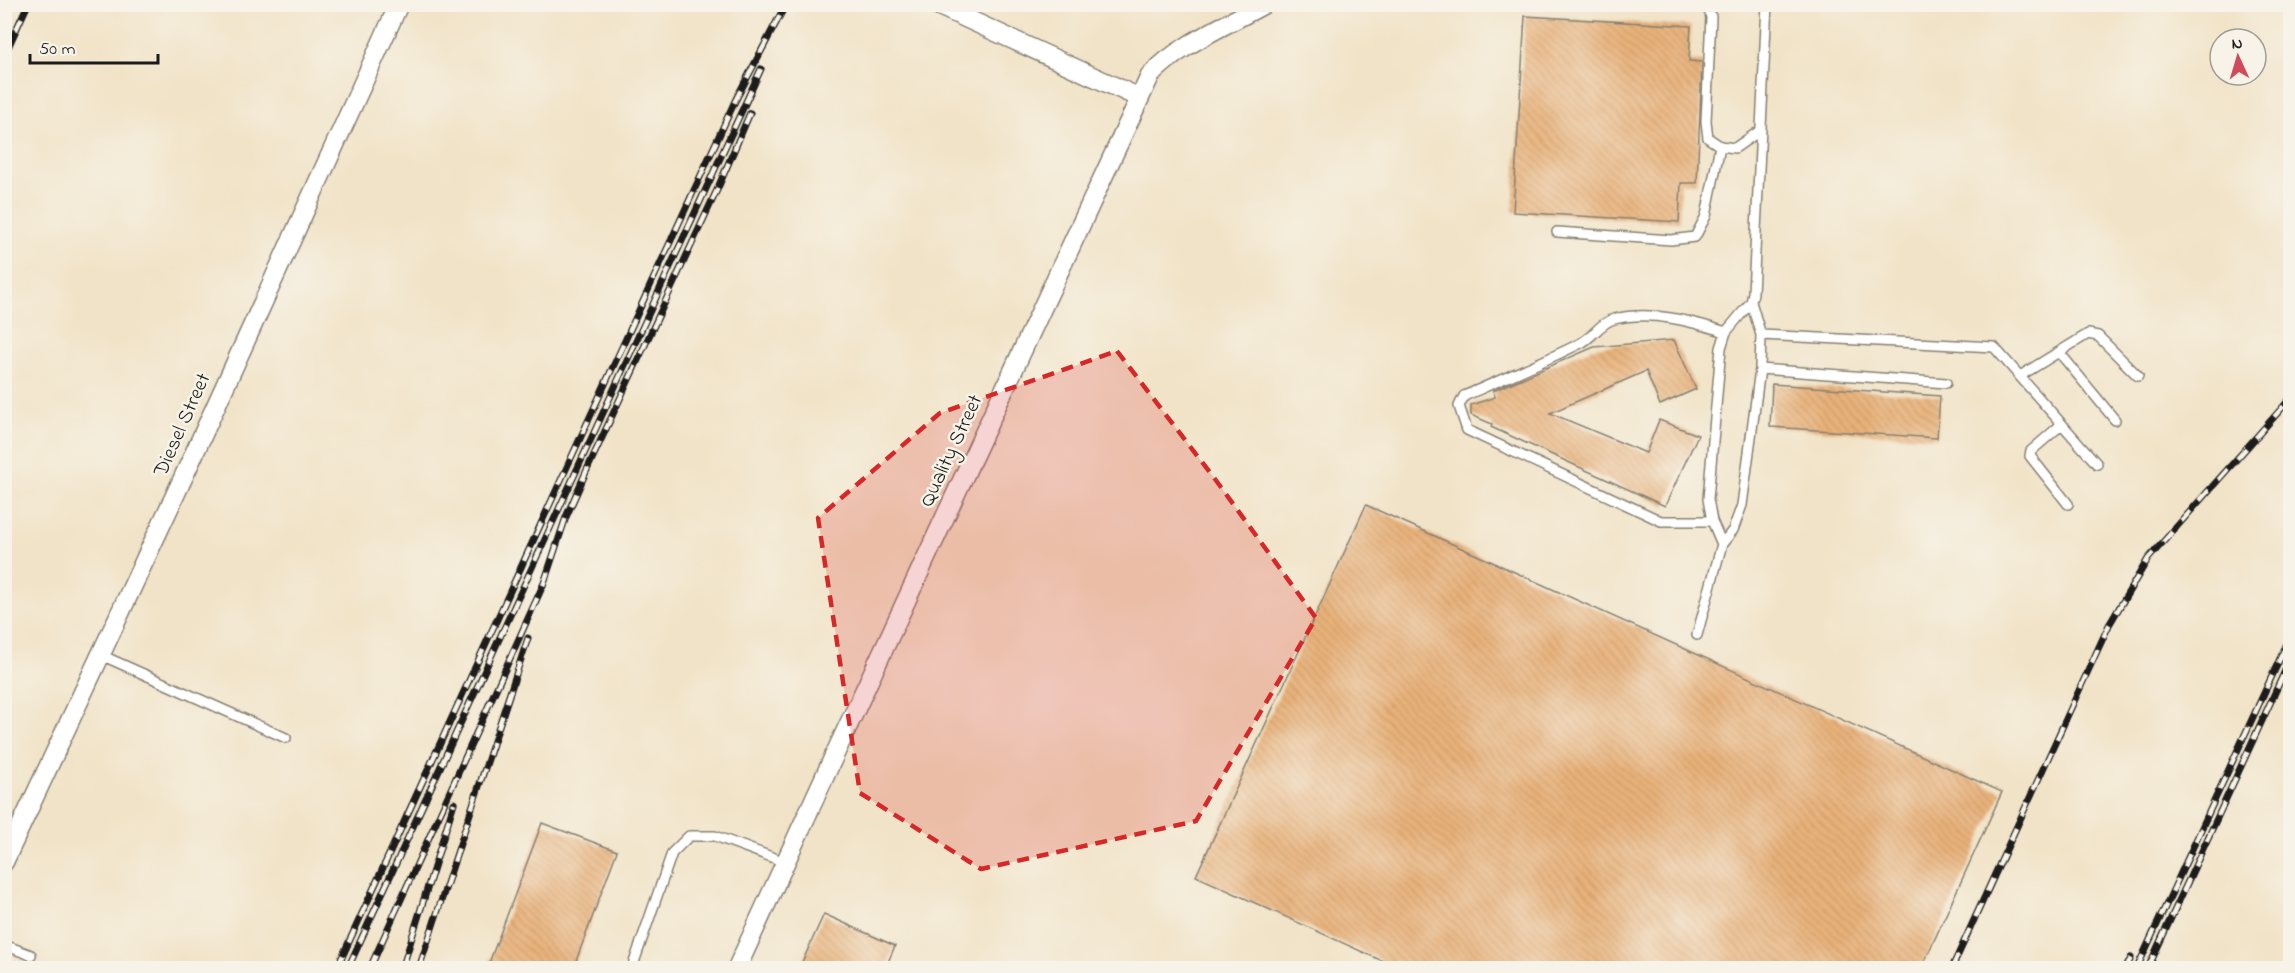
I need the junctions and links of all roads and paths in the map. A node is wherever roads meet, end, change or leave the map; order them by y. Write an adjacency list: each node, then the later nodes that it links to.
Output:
1 (399, 4): 25 (street, Diesel Street)
2 (935, 4): 6 (street)
3 (1264, 4): 6 (street, Quality Street)
4 (1700, 4): 8 (lane)
5 (1767, 4): 7 (lane)
6 (1140, 98): 28 (street, Quality Street)
7 (1761, 130): 8 (lane); 10 (lane)
8 (1720, 146): 9 (lane)
9 (1557, 232)
10 (1750, 302): 11 (lane); 12 (lane)
11 (1726, 332): 22 (lane); 22 (lane)
12 (1761, 335): 14 (lane); 15 (lane)
13 (2059, 352): 15 (lane); 16 (lane); 18 (lane)
14 (1760, 369): 17 (lane); 23 (lane)
15 (2020, 376): 19 (lane)
16 (2138, 376)
17 (1946, 383)
18 (2115, 420)
19 (2062, 424): 20 (lane); 21 (lane)
20 (2097, 464)
21 (2068, 504)
22 (1712, 521): 23 (lane)
23 (1722, 544): 24 (lane)
24 (1697, 635)
25 (101, 655): 26 (lane); 27 (street, Diesel Street)
26 (286, 738)
27 (4, 862)
28 (785, 862): 31 (lane); 32 (street, Quality Street)
29 (4, 945): 30 (lane)
30 (31, 955)
31 (632, 969)
32 (737, 969)

